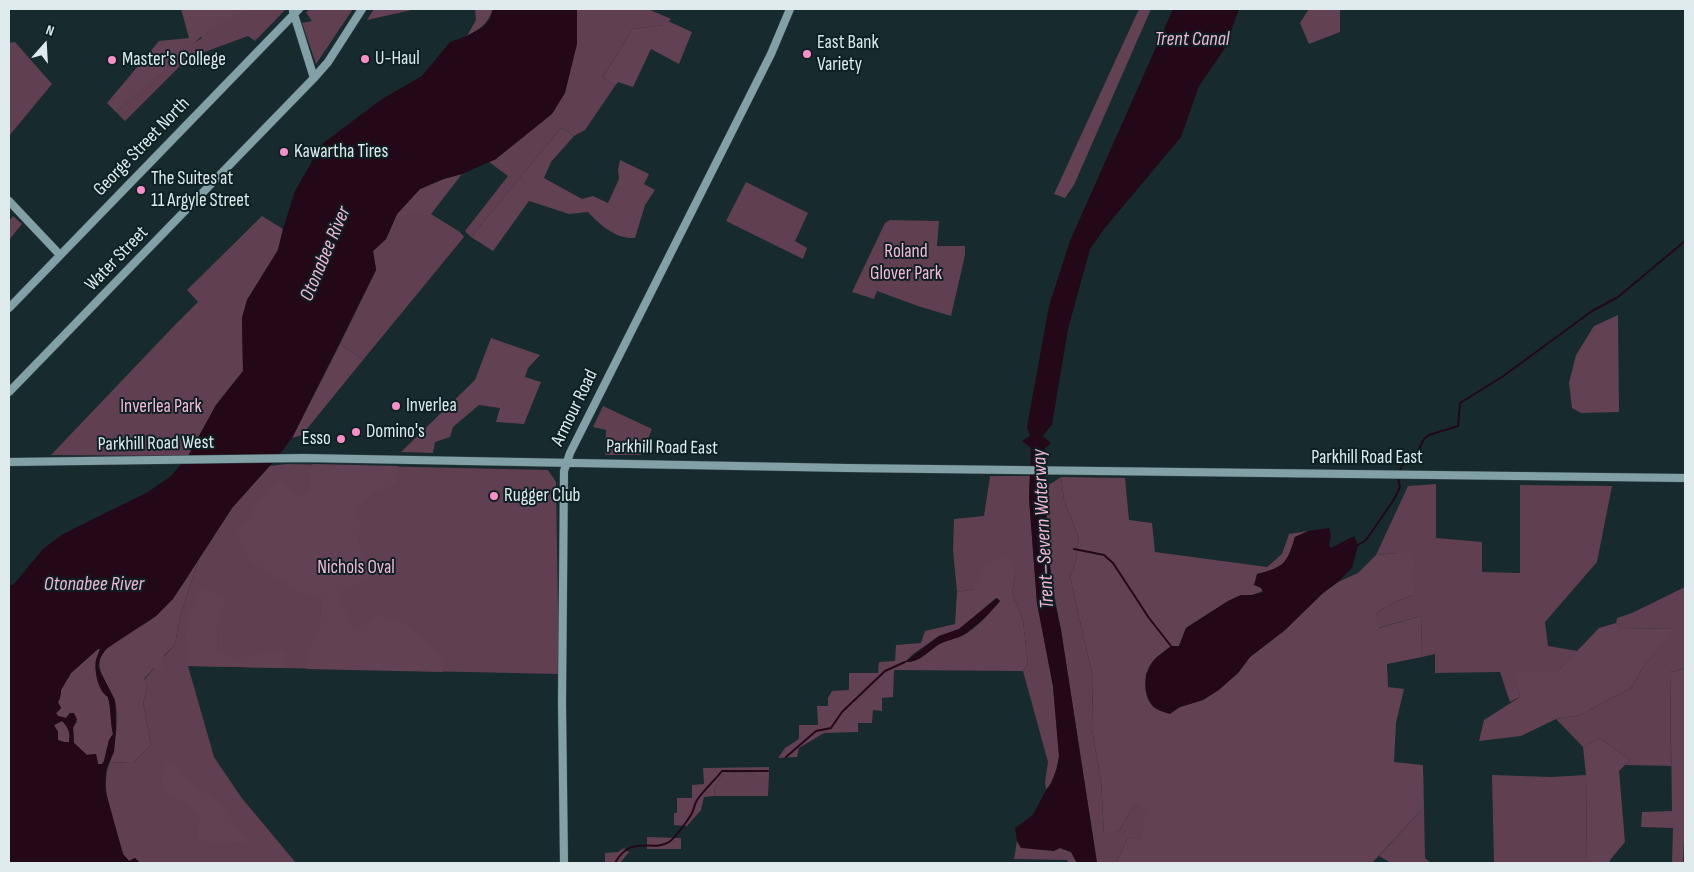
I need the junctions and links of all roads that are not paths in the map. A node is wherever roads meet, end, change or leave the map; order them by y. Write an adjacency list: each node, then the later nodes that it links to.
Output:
1 (790, 9): 11 (main road, Armour Road)
2 (359, 10): 4 (main road, Water Street)
3 (295, 11): 4 (main road); 6 (main road, George Street North)
4 (314, 78): 8 (main road, Water Street)
5 (9, 201): 6 (main road)
6 (60, 255): 7 (main road, George Street North)
7 (9, 308)
8 (9, 392)
9 (304, 458): 10 (main road, Parkhill Road West); 11 (main road, Parkhill Road East)
10 (9, 462)
11 (566, 462): 12 (main road, Parkhill Road East); 13 (main road, Armour Road)
12 (1685, 478)
13 (564, 863)

